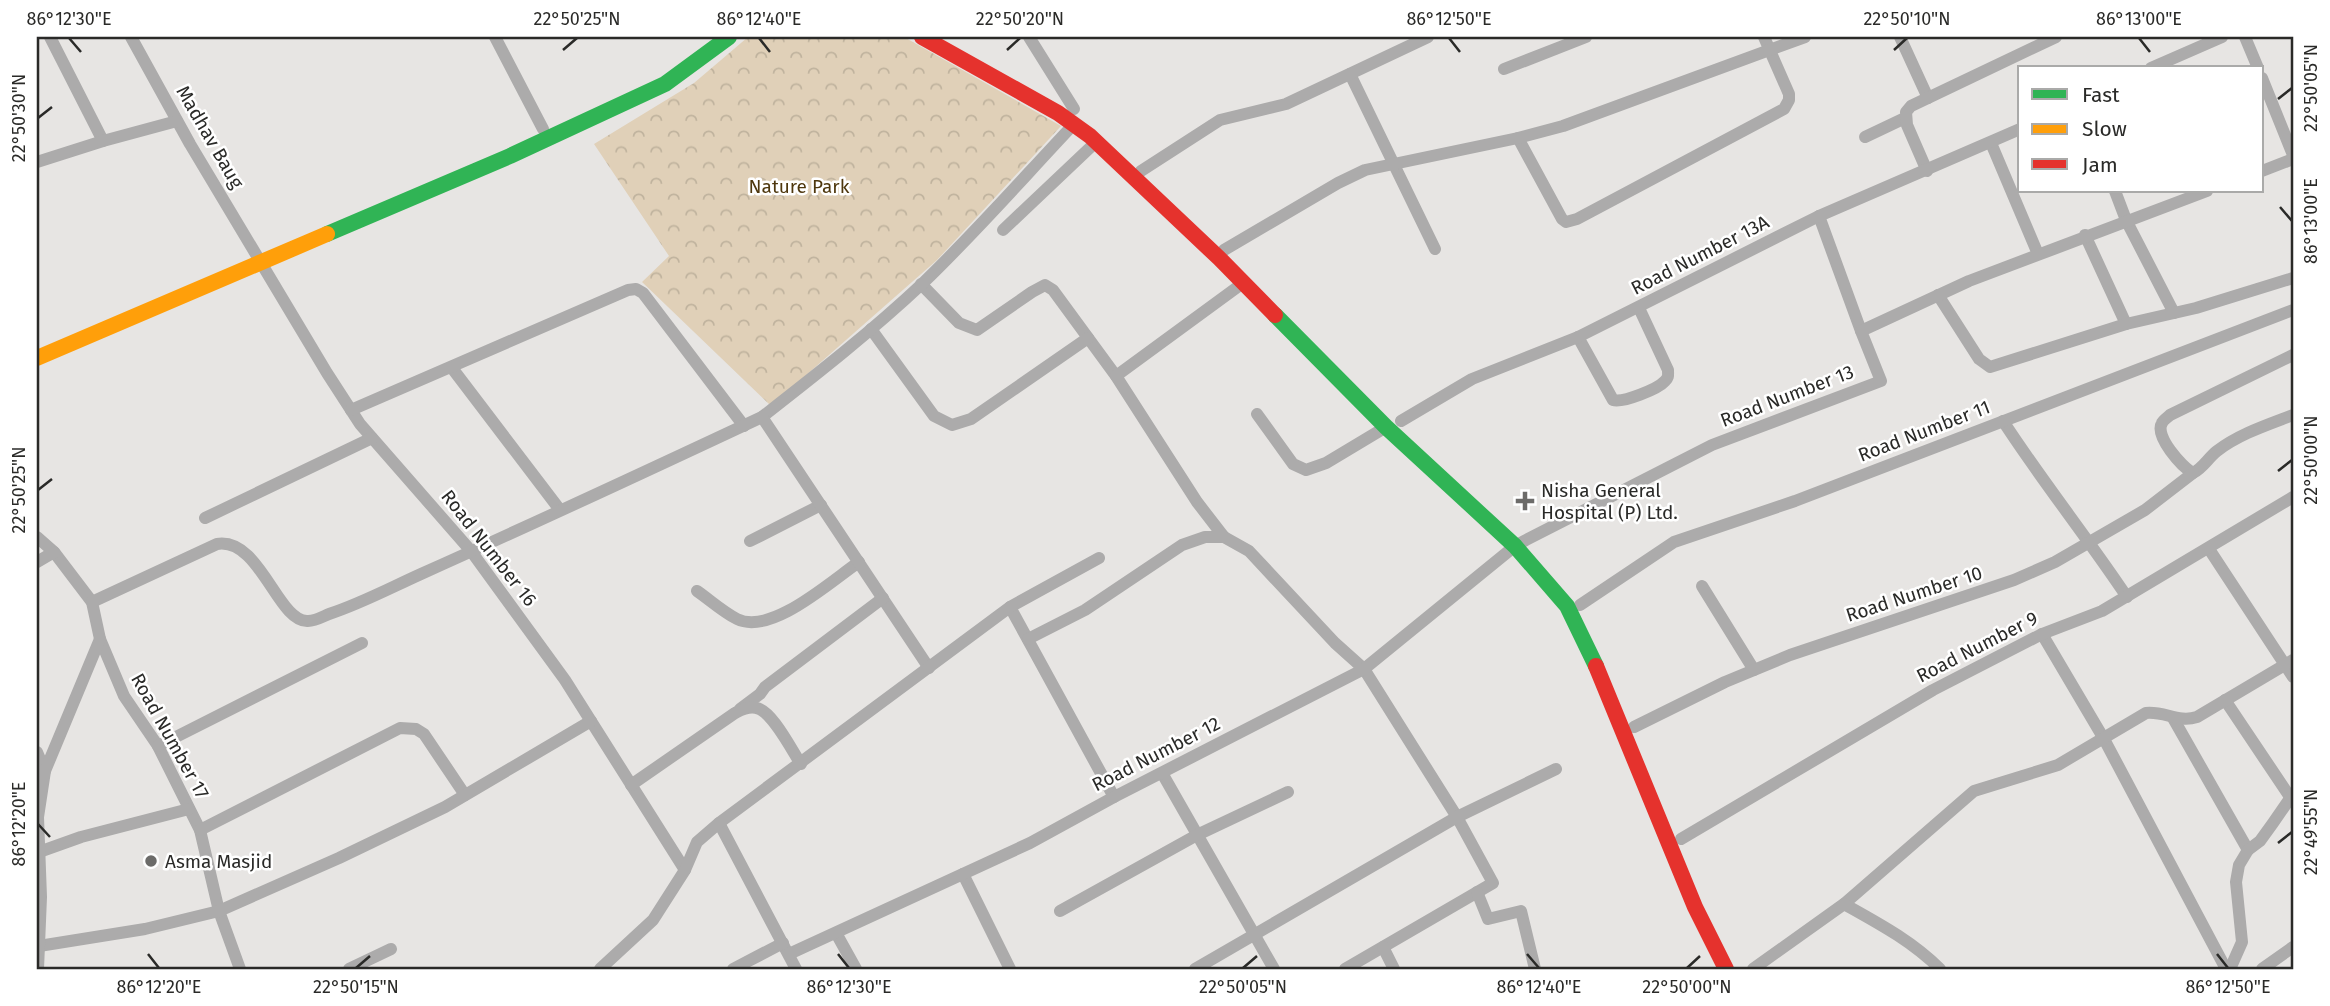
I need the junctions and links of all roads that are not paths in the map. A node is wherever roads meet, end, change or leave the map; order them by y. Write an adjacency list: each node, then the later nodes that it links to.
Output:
1 (50, 37): 31 (street)
2 (131, 37): 26 (street, Madhav Baug)
3 (495, 37): 27 (street)
4 (711, 37): 27 (highway)
5 (729, 37): 49 (highway)
6 (922, 37): 24 (highway)
7 (954, 37): 24 (highway)
8 (1029, 37): 24 (street)
9 (1428, 37): 21 (street)
10 (1586, 37): 20 (street)
11 (1764, 37): 17 (street)
12 (1805, 37): 17 (street)
13 (1900, 37): 23 (street)
14 (2056, 37): 23 (street)
15 (2222, 37): 18 (street)
16 (2245, 37): 19 (street)
17 (1769, 50): 30 (street); 30 (street)
18 (2156, 66)
19 (2257, 66)
20 (1504, 69)
21 (1350, 74): 36 (street); 38 (street)
22 (2264, 83): 34 (street)
23 (1928, 98): 25 (street)
24 (1074, 116): 32 (highway); 38 (highway); 52 (street)
25 (1905, 118): 29 (street); 39 (street)
26 (177, 121): 31 (street); 49 (street, Madhav Baug)
27 (543, 129): 49 (highway)
28 (2018, 131): 33 (street, Road Number 13A)
29 (1865, 137)
30 (1518, 138): 36 (street)
31 (103, 141): 35 (street)
32 (1096, 142): 44 (street); 51 (highway)
33 (1991, 143): 39 (street, Road Number 13A); 48 (street)
34 (2293, 157): 37 (street)
35 (37, 163)
36 (1394, 163): 46 (street); 47 (street)
37 (2264, 170)
38 (1141, 171): 47 (highway)
39 (1927, 171): 42 (street, Road Number 13A)
40 (2115, 192): 43 (street)
41 (2204, 192): 43 (street)
42 (1819, 216): 54 (street, Road Number 13A); 59 (street)
43 (2126, 220): 45 (street); 56 (street)
44 (1003, 230)
45 (2085, 235): 48 (street); 57 (street)
46 (1435, 249)
47 (1224, 250): 72 (highway)
48 (2038, 254): 53 (street)
49 (259, 259): 62 (highway); 64 (highway); 67 (street, Road Number 16)
50 (2293, 278): 56 (street)
51 (1244, 283): 66 (street); 72 (highway)
52 (921, 284): 58 (street); 61 (street)
53 (1938, 295): 57 (street); 59 (street)
54 (1639, 308): 60 (street, Road Number 13A); 60 (street)
55 (2293, 310): 71 (street, Road Number 11)
56 (2174, 313): 57 (street)
57 (2126, 324)
58 (871, 329): 61 (street); 70 (street)
59 (1861, 331): 84 (street, Road Number 13)
60 (1578, 337): 72 (street, Road Number 13A)
61 (1088, 338): 66 (street)
62 (37, 349)
63 (2293, 355): 75 (street)
64 (37, 358)
65 (452, 368): 67 (street); 73 (street); 78 (street)
66 (1116, 376): 81 (street)
67 (351, 410): 74 (street, Road Number 16)
68 (1257, 414): 72 (street, Road Number 13A)
69 (2293, 415): 75 (street, Road Number 10)
70 (762, 417): 73 (street); 77 (street)
71 (2003, 421): 83 (street); 96 (street, Road Number 11)
72 (1394, 424): 84 (highway)
73 (744, 426): 78 (street)
74 (372, 438): 79 (street); 86 (street, Road Number 16)
75 (2193, 473): 83 (street, Road Number 10)
76 (2293, 497): 85 (street, Road Number 9)
77 (821, 505): 82 (street); 90 (street)
78 (560, 510): 86 (street)
79 (205, 518)
80 (37, 537): 87 (street, Road Number 17)
81 (1224, 537): 100 (street); 104 (street)
82 (750, 541)
83 (2090, 542): 93 (street); 105 (street, Road Number 10)
84 (1520, 543): 96 (highway); 104 (street, Road Number 12); 160 (highway)
85 (2209, 549): 93 (street, Road Number 9); 102 (street)
86 (471, 551): 95 (street); 110 (street, Road Number 16)
87 (54, 552): 89 (street); 95 (street, Road Number 17)
88 (1099, 558): 97 (street)
89 (37, 562)
90 (859, 562): 92 (street); 94 (street)
91 (1702, 586): 105 (street)
92 (698, 591)
93 (2127, 597): 98 (street, Road Number 9)
94 (883, 598): 103 (street); 108 (street)
95 (92, 602): 99 (street, Road Number 17)
96 (1580, 605): 111 (highway)
97 (1010, 607): 100 (street); 103 (street)
98 (2042, 634): 112 (street); 130 (street, Road Number 9)
99 (100, 639): 113 (street, Road Number 17); 117 (street)
100 (1028, 639): 123 (street)
101 (362, 643): 113 (street)
102 (2289, 662): 106 (street); 107 (street)
103 (929, 668): 115 (street)
104 (1364, 669): 118 (street, Road Number 12); 126 (street)
105 (1754, 670): 111 (street, Road Number 10)
106 (2293, 677)
107 (2225, 700): 109 (street); 122 (street)
108 (735, 713): 115 (street); 119 (street)
109 (2173, 718): 112 (street); 131 (street)
110 (591, 720): 119 (street, Road Number 16); 121 (street)
111 (1634, 727): 130 (highway)
112 (2104, 739): 137 (street); 164 (street)
113 (158, 746): 124 (street, Road Number 17)
114 (37, 752): 117 (street)
115 (801, 764): 127 (street)
116 (1556, 769): 126 (street)
117 (45, 771): 125 (street)
118 (1162, 772): 123 (street, Road Number 12); 129 (street)
119 (631, 785): 133 (street, Road Number 16)
120 (1289, 792): 129 (street)
121 (465, 795): 128 (street); 138 (street)
122 (2292, 796): 131 (street)
123 (1114, 797): 134 (street, Road Number 12)
124 (189, 809): 128 (street, Road Number 17); 132 (street)
125 (37, 817): 132 (street)
126 (1457, 817): 135 (street); 141 (street)
127 (719, 823): 133 (street); 145 (street)
128 (200, 830): 138 (street, Road Number 17)
129 (1197, 835): 139 (street); 141 (street)
130 (1681, 839): 161 (highway)
131 (2248, 850): 164 (street)
132 (39, 852): 136 (street)
133 (685, 870): 150 (street)
134 (963, 874): 140 (street, Road Number 12); 154 (street)
135 (1477, 892): 143 (street); 159 (street)
136 (39, 897): 142 (street)
137 (1844, 904): 162 (street); 163 (street)
138 (219, 911): 142 (street); 148 (street, Road Number 17)
139 (1060, 911)
140 (836, 933): 145 (street, Road Number 12); 153 (street)
141 (1253, 935): 155 (street); 156 (street)
142 (39, 946): 147 (street)
143 (1383, 947): 157 (street); 158 (street)
144 (2293, 947): 165 (street)
145 (786, 949): 151 (street, Road Number 12); 152 (street)
146 (391, 950): 149 (street)
147 (38, 969)
148 (240, 969)
149 (349, 969)
150 (600, 969)
151 (733, 969)
152 (796, 969)
153 (856, 969)
154 (1010, 969)
155 (1195, 969)
156 (1274, 969)
157 (1345, 969)
158 (1394, 969)
159 (1535, 969)
160 (1726, 969)
161 (1743, 969)
162 (1753, 969)
163 (1940, 969)
164 (2228, 969)
165 (2262, 969)

